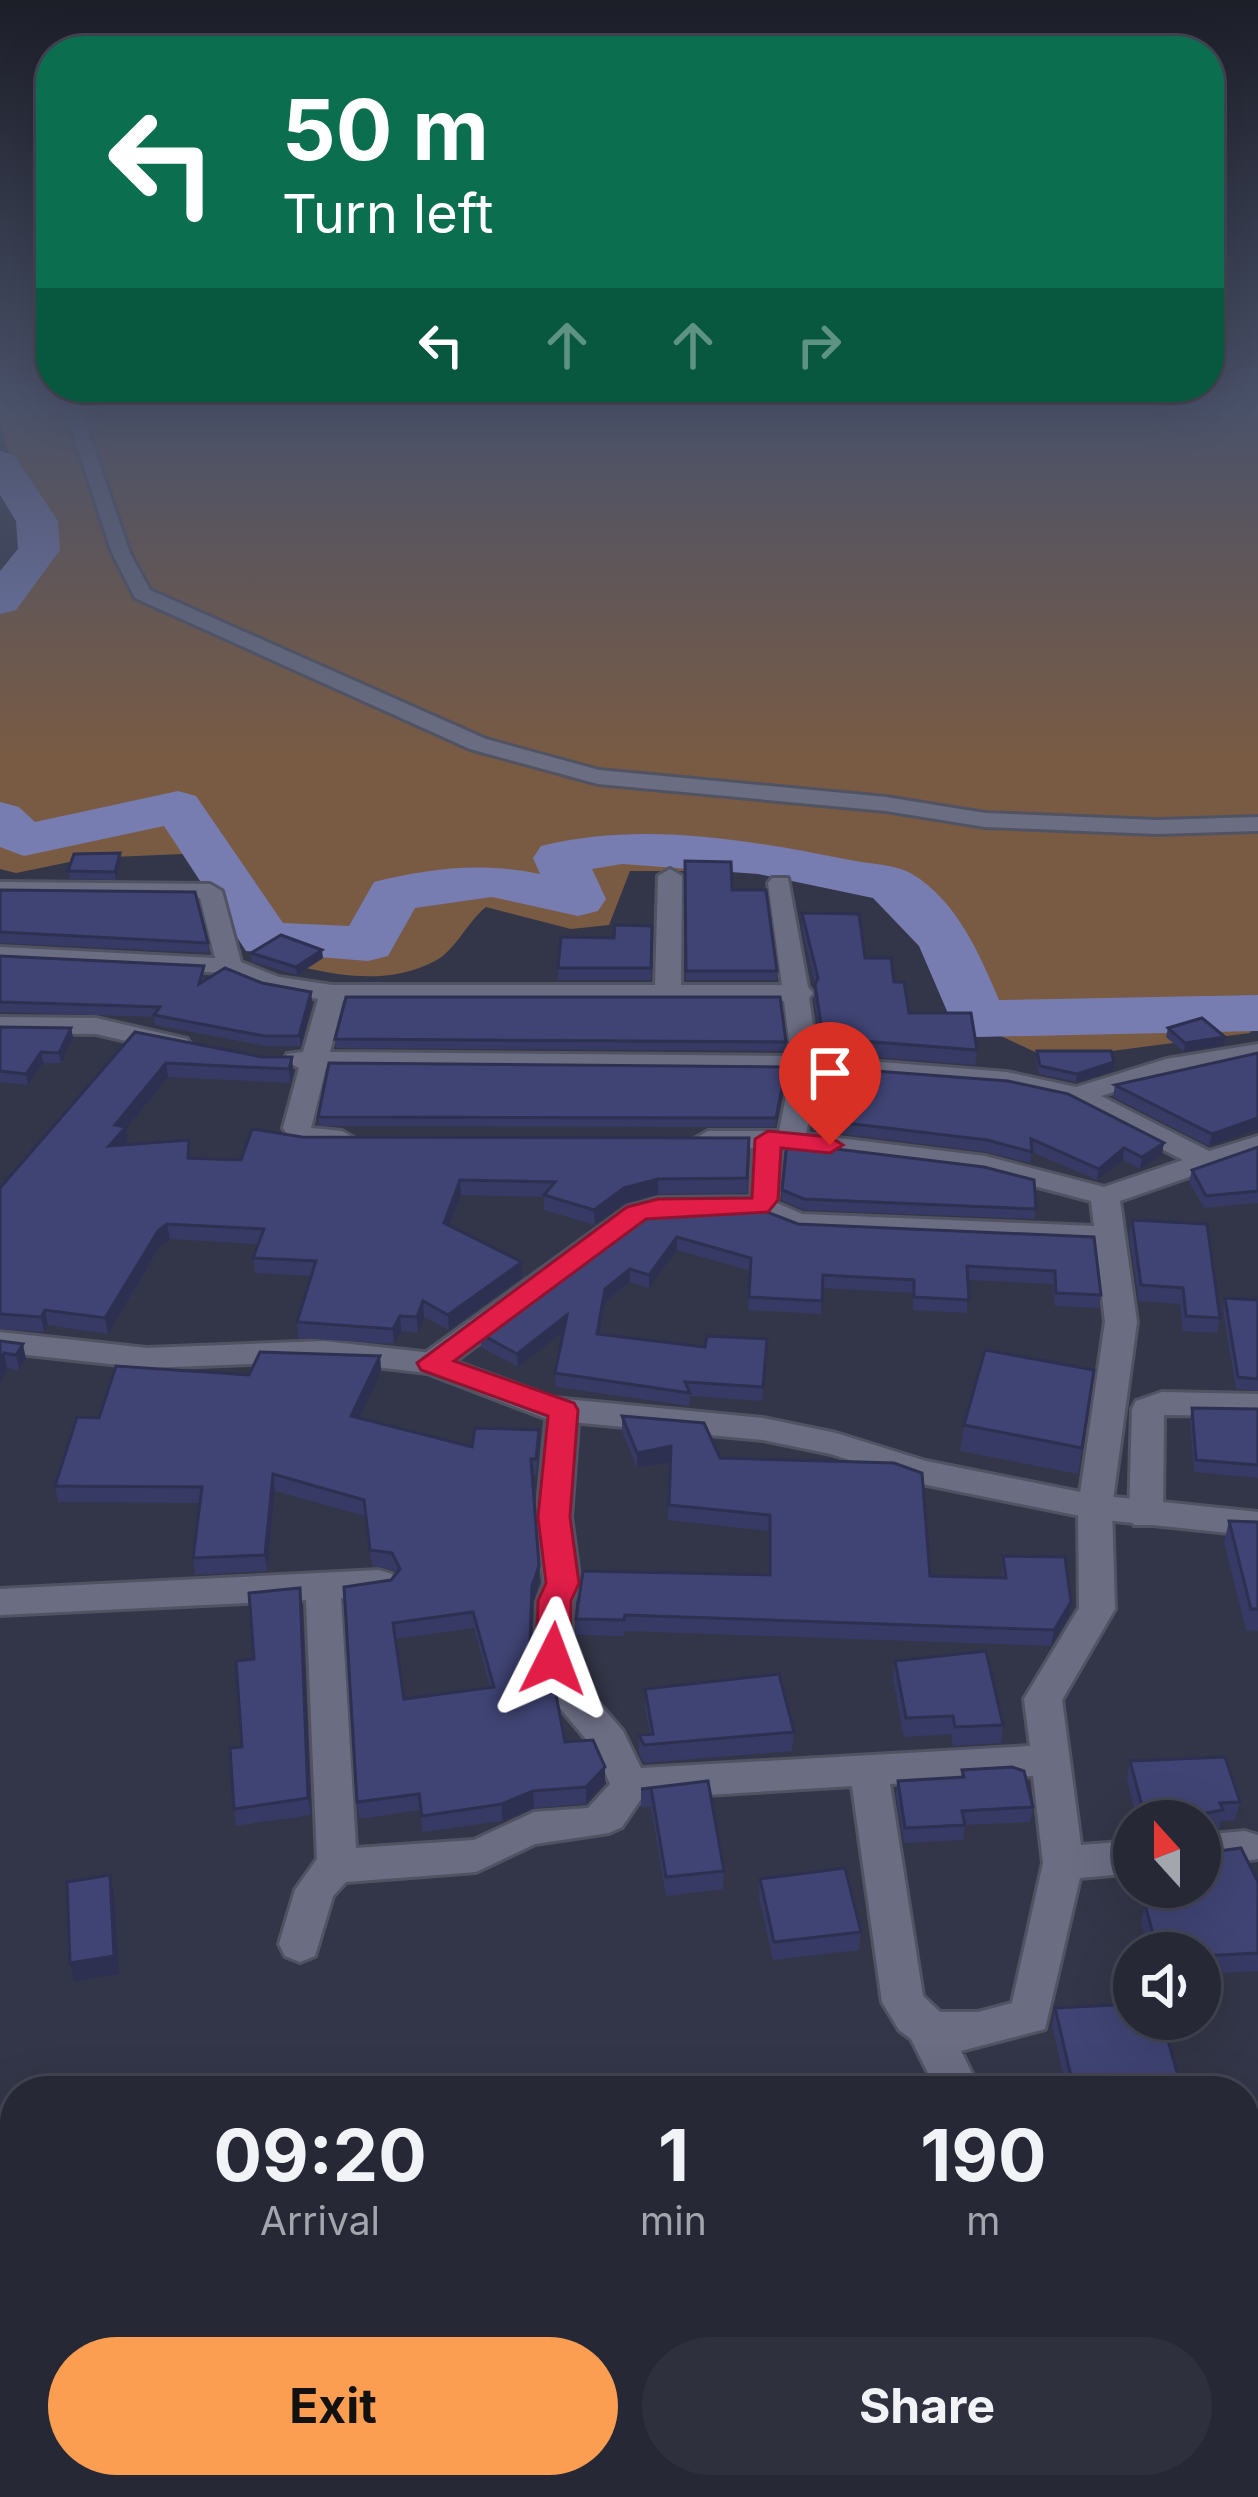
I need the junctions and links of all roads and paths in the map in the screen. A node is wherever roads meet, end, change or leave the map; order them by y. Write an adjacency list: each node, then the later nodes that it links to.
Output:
1 (111, 524): 2 (street)
2 (1258, 824)
3 (670, 876): 8 (street)
4 (780, 883): 10 (street)
5 (0, 889): 7 (street)
6 (0, 955): 7 (street)
7 (230, 966): 9 (street)
8 (668, 991): 9 (street); 10 (street)
9 (332, 993): 15 (street)
10 (800, 993): 16 (street)
11 (0, 1025): 12 (street)
12 (206, 1050)
13 (1258, 1052): 17 (street)
14 (265, 1059): 15 (street)
15 (315, 1060): 16 (street); 18 (street)
16 (806, 1064): 17 (street); 20 (street)
17 (1077, 1095): 22 (street)
18 (363, 1139)
19 (673, 1139): 20 (street)
20 (780, 1140): 23 (street); 24 (street)
21 (1258, 1144): 22 (street)
22 (1203, 1159): 23 (street)
23 (1105, 1196): 25 (street)
24 (759, 1206): 25 (street); 27 (street)
25 (1110, 1236): 30 (street)
26 (0, 1342): 27 (street)
27 (432, 1363): 29 (street)
28 (1258, 1405): 31 (street)
29 (563, 1410): 30 (street); 38 (street)
30 (1095, 1508): 31 (street); 36 (street)
31 (1146, 1516): 32 (street)
32 (1258, 1524)
33 (379, 1583): 34 (street)
34 (323, 1586): 35 (street); 43 (street)
35 (0, 1602)
36 (1047, 1760): 37 (street); 42 (street)
37 (869, 1770): 38 (street); 45 (street)
38 (629, 1784): 43 (street)
39 (1245, 1847): 40 (street)
40 (1221, 1849)
41 (1113, 1859): 42 (street)
42 (1063, 1863): 45 (street)
43 (337, 1867): 44 (street)
44 (300, 1944)
45 (928, 2030): 46 (street)
46 (951, 2076)

